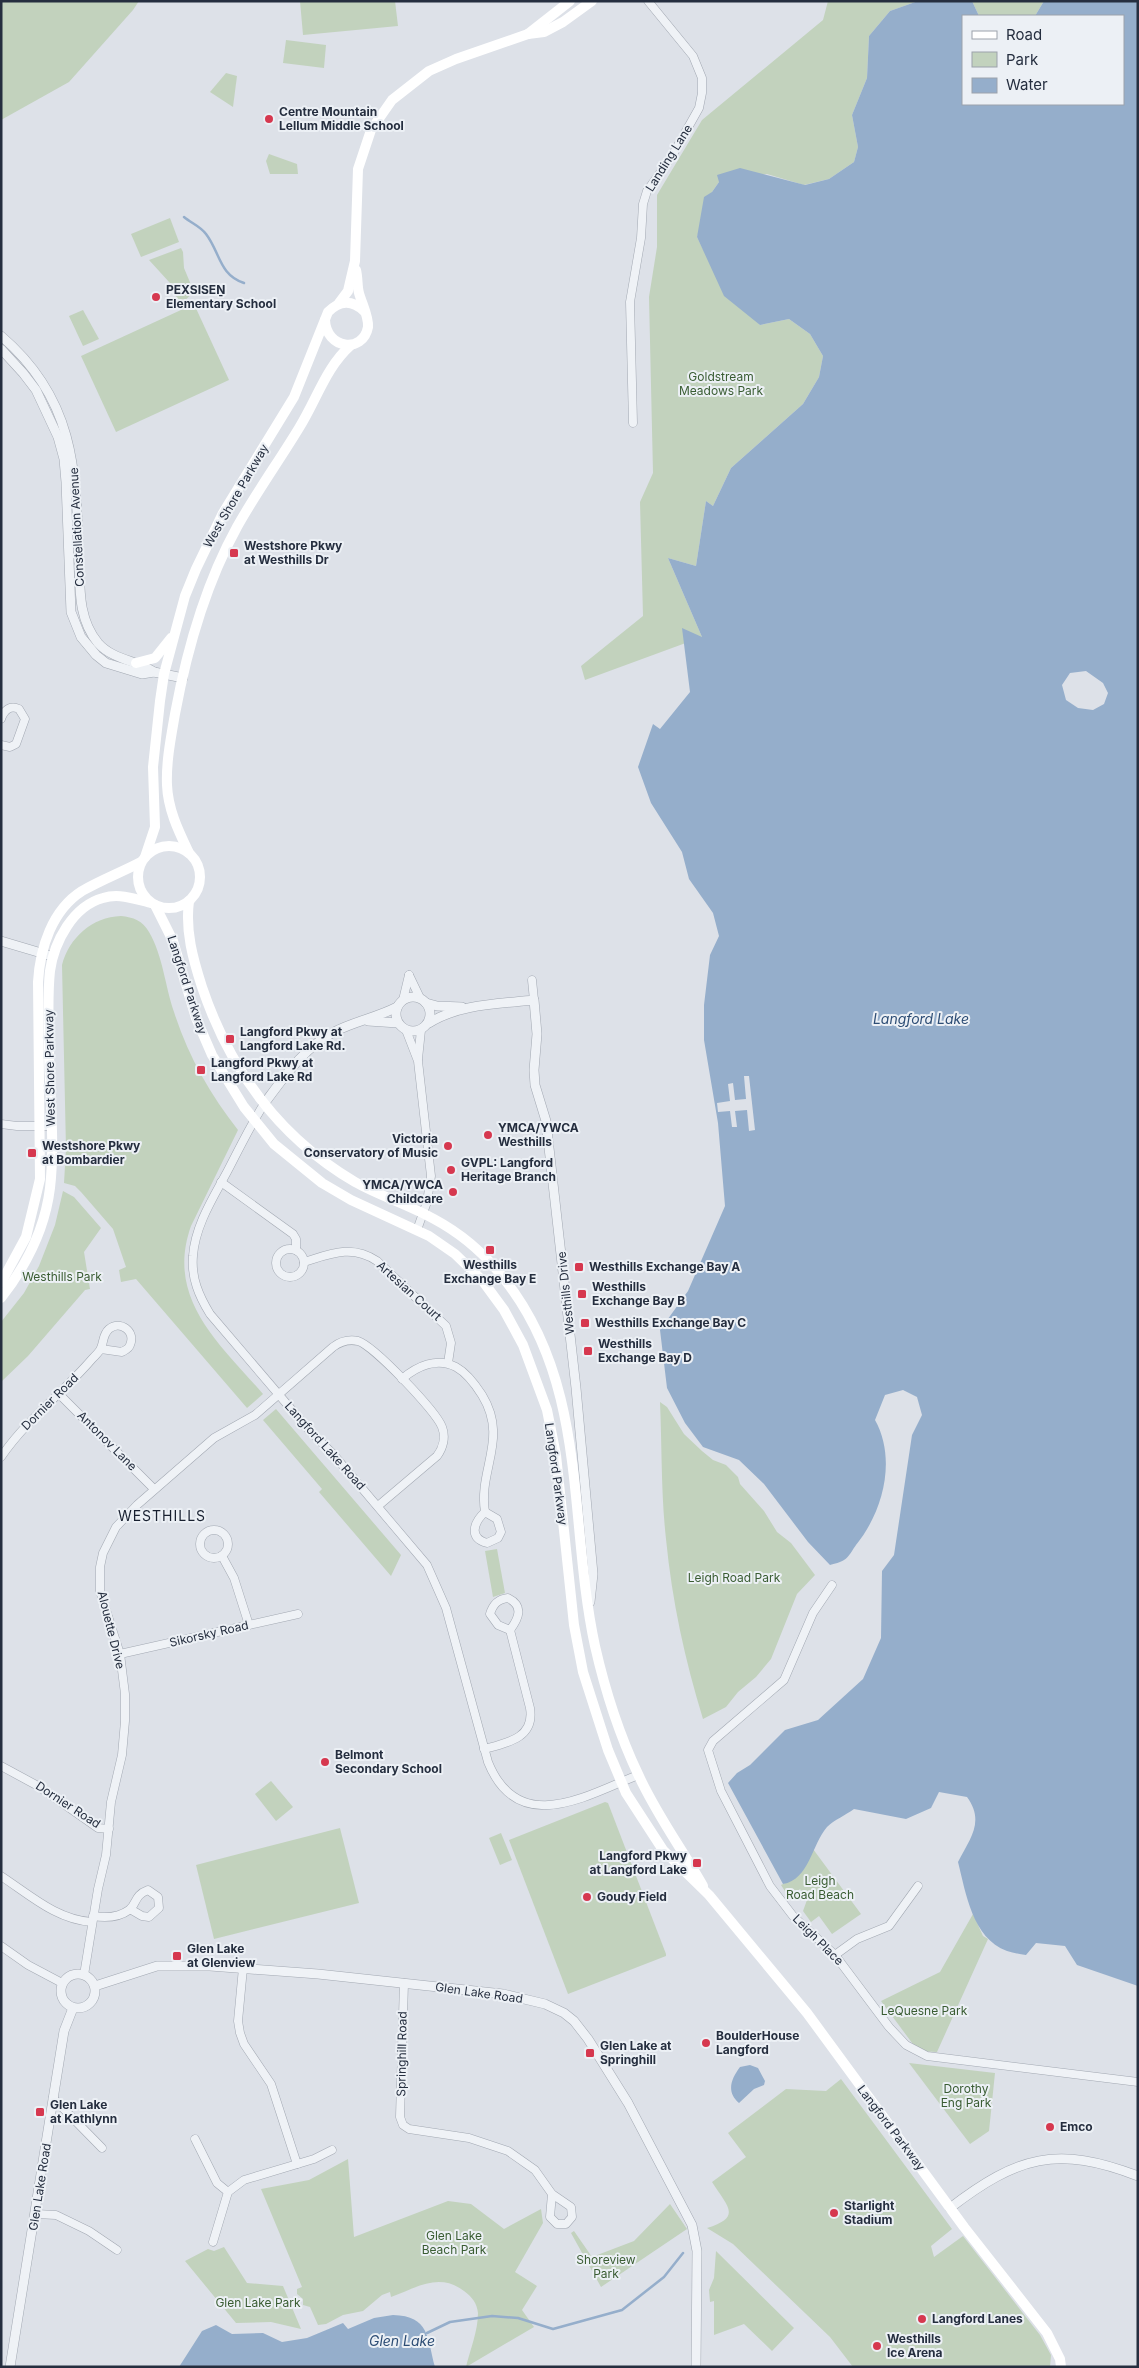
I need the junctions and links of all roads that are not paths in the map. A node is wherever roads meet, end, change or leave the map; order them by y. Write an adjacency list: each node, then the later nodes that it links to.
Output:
1 (570, 1): 4 (main road)
2 (592, 1): 4 (main road)
3 (648, 1): 12 (street, Landing Lane)
4 (528, 34): 5 (main road)
5 (354, 261): 6 (main road); 7 (main road)
6 (339, 303): 7 (main road); 8 (main road)
7 (364, 311): 10 (main road)
8 (325, 320): 10 (main road); 13 (main road, West Shore Parkway)
9 (1, 336): 14 (street, Constellation Avenue)
10 (351, 345): 16 (main road, West Shore Parkway)
11 (1, 349): 15 (street, Constellation Avenue)
12 (633, 423)
13 (174, 633): 14 (main road); 15 (main road, West Shore Parkway)
14 (136, 663): 15 (street, Constellation Avenue)
15 (159, 673): 16 (street, Constellation Avenue); 21 (main road, West Shore Parkway)
16 (183, 678): 20 (main road, West Shore Parkway)
17 (1, 719): 18 (street)
18 (3, 746): 19 (street)
19 (1, 756)
20 (189, 854): 21 (main road); 22 (main road)
21 (143, 859): 23 (main road); 25 (main road, West Shore Parkway)
22 (189, 901): 23 (main road); 38 (main road, Langford Parkway)
23 (153, 904): 26 (main road, West Shore Parkway); 39 (main road, Langford Parkway)
24 (1, 941): 25 (street)
25 (41, 953): 26 (street); 41 (main road, West Shore Parkway)
26 (53, 956): 41 (main road, West Shore Parkway)
27 (532, 980): 28 (street, Westhills Drive)
28 (534, 1000): 31 (street); 60 (street, Westhills Drive)
29 (423, 1001): 30 (street); 30 (street); 31 (street); 33 (street)
30 (400, 1004): 32 (street, Langford Lake Road); 34 (street)
31 (467, 1008): 33 (street)
32 (366, 1021): 34 (street, Langford Lake Road); 38 (street, Langford Lake Road)
33 (429, 1022): 36 (street)
34 (398, 1023): 35 (street)
35 (406, 1030): 36 (street); 37 (street)
36 (421, 1030): 37 (street)
37 (418, 1061): 43 (street)
38 (264, 1104): 39 (street, Langford Lake Road); 43 (main road, Langford Parkway)
39 (254, 1120): 42 (street, Langford Lake Road); 44 (main road, Langford Parkway)
40 (2, 1126): 41 (street)
41 (46, 1126): 47 (main road, West Shore Parkway); 48 (main road, West Shore Parkway)
42 (221, 1182): 45 (street); 53 (street, Langford Lake Road)
43 (423, 1214): 44 (street); 60 (main road, Langford Parkway)
44 (417, 1230): 68 (main road, Langford Parkway)
45 (296, 1250): 46 (street); 46 (street, Artesian Court)
46 (304, 1262): 50 (street, Artesian Court)
47 (1, 1282)
48 (1, 1298)
49 (101, 1349): 52 (street, Dornier Road)
50 (448, 1363): 51 (street); 57 (street)
51 (402, 1378): 53 (street, Alouette Drive); 56 (street)
52 (59, 1394): 54 (street, Dornier Road); 55 (street, Antonov Lane)
53 (278, 1394): 55 (street, Alouette Drive); 56 (street, Langford Lake Road)
54 (1, 1457)
55 (154, 1489): 64 (street, Alouette Drive)
56 (378, 1506): 65 (street, Langford Lake Road)
57 (485, 1512)
58 (222, 1556): 62 (street)
59 (832, 1585): 76 (street, Leigh Place)
60 (589, 1608): 67 (main road, Langford Parkway)
61 (298, 1614): 62 (street, Sikorsky Road)
62 (249, 1625): 64 (street, Sikorsky Road)
63 (510, 1630): 65 (street)
64 (120, 1654): 69 (street, Alouette Drive)
65 (484, 1748): 68 (street, Langford Lake Road)
66 (1, 1766): 69 (street, Dornier Road)
67 (638, 1775): 68 (street, Langford Lake Road); 72 (main road, Langford Parkway)
68 (621, 1782): 72 (main road, Langford Parkway)
69 (108, 1829): 74 (street, Alouette Drive)
70 (1, 1876): 74 (street)
71 (918, 1886): 76 (street)
72 (709, 1895): 92 (main road, Langford Parkway)
73 (130, 1909): 74 (street)
74 (93, 1919): 78 (street, Alouette Drive)
75 (1, 1946): 79 (street)
76 (835, 1955): 83 (street, Leigh Place)
77 (243, 1968): 80 (street, Glen Lake Road); 81 (street, Glen Lake Road); 88 (street)
78 (84, 1974): 79 (street); 81 (street)
79 (62, 1983): 82 (street)
80 (404, 1983): 91 (street, Springhill Road); 97 (street, Glen Lake Road)
81 (95, 1986): 82 (street)
82 (73, 2008): 84 (street, Glen Lake Road)
83 (1138, 2082)
84 (53, 2098): 86 (street); 93 (street, Glen Lake Road)
85 (195, 2139): 90 (street)
86 (102, 2148)
87 (332, 2150): 88 (street)
88 (297, 2164): 90 (street)
89 (1138, 2176): 92 (street)
90 (228, 2192): 94 (street)
91 (552, 2194)
92 (950, 2208): 98 (main road, Langford Parkway)
93 (36, 2214): 95 (street); 96 (street, Glen Lake Road)
94 (213, 2242)
95 (117, 2250)
96 (10, 2367)
97 (696, 2367)
98 (1061, 2367)

